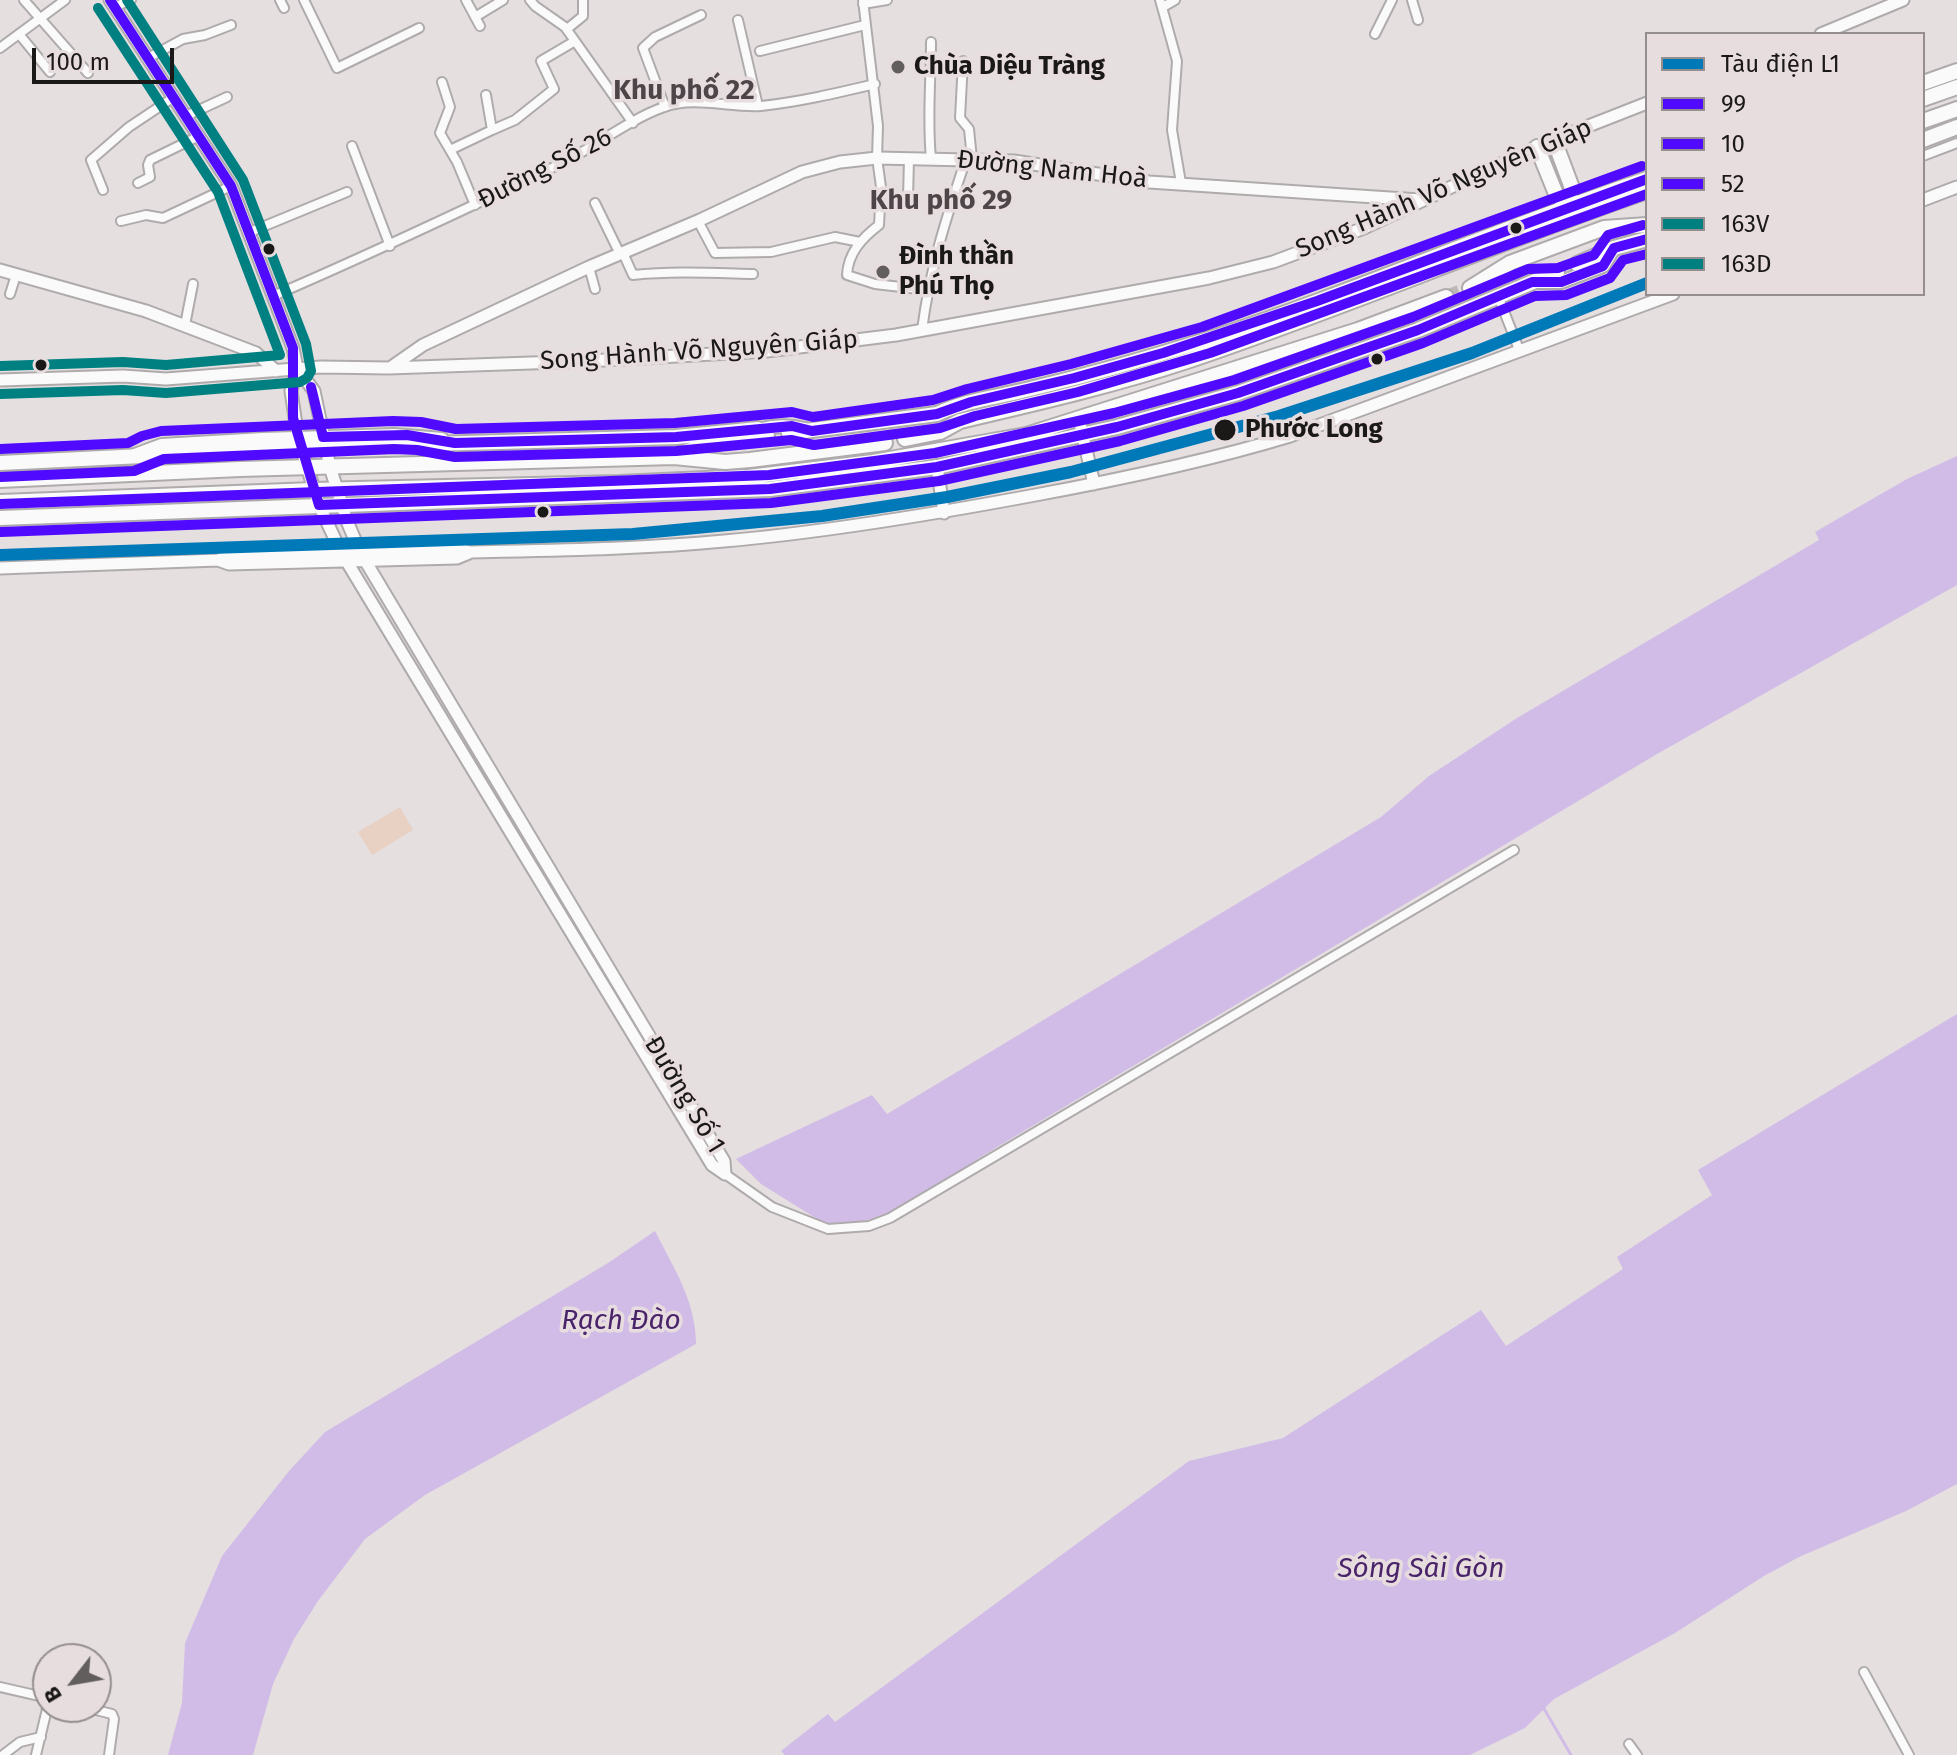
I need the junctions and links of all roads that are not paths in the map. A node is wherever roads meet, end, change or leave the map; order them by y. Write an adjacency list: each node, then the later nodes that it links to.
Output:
1 (24, 0): 18 (street)
2 (65, 0): 18 (street)
3 (131, 0): 15 (street)
4 (304, 0): 23 (street)
5 (466, 0): 6 (street)
6 (503, 0)
7 (530, 0): 25 (street)
8 (583, 0): 25 (street)
9 (887, 0): 14 (street)
10 (1175, 0): 16 (street)
11 (1392, 0): 28 (street)
12 (1412, 0): 20 (street)
13 (1903, 0): 24 (main road)
14 (863, 2): 22 (street)
15 (112, 4): 33 (main road)
16 (1161, 4): 69 (street)
17 (701, 15): 48 (street)
18 (40, 18): 27 (street); 37 (street)
19 (738, 20): 47 (street)
20 (1418, 20)
21 (231, 25): 33 (street)
22 (865, 25): 32 (street); 40 (street)
23 (419, 28)
24 (1853, 28): 26 (main road)
25 (567, 29): 29 (street)
26 (1832, 32)
27 (19, 34): 31 (street); 36 (street)
28 (1375, 34)
29 (575, 41): 52 (street); 54 (street)
30 (931, 42): 65 (street)
31 (0, 48)
32 (760, 51)
33 (148, 58): 43 (main road)
34 (963, 61): 66 (street)
35 (1957, 71): 39 (highway)
36 (50, 72)
37 (88, 73)
38 (442, 82): 61 (street)
39 (1925, 82)
40 (875, 84): 47 (street, Đường Số 26); 63 (street)
41 (1957, 87): 45 (highway)
42 (486, 95): 54 (street)
43 (174, 97): 50 (main road); 72 (street)
44 (227, 97): 50 (street)
45 (1925, 98)
46 (1645, 104): 57 (main road, Song Hành Võ Nguyên Giáp)
47 (758, 106): 48 (street, Đường Số 26)
48 (665, 107): 52 (street, Đường Số 26)
49 (1957, 109): 51 (highway)
50 (186, 116): 55 (main road)
51 (1925, 120)
52 (633, 123): 79 (street, Đường Số 26)
53 (1957, 127): 56 (highway)
54 (492, 130): 61 (street)
55 (199, 136): 68 (street); 70 (main road)
56 (1925, 139)
57 (1554, 140): 60 (main road, Song Hành Võ Nguyên Giáp); 80 (highway)
58 (1957, 143): 62 (street)
59 (352, 146): 89 (street)
60 (1537, 147): 77 (main road, Song Hành Võ Nguyên Giáp); 80 (highway)
61 (450, 150): 79 (street)
62 (1925, 155)
63 (877, 158): 64 (main road, Đường Nam Hoà); 83 (main road, Đường Nam Hoà); 88 (street)
64 (909, 158): 65 (main road, Đường Nam Hoà); 75 (street)
65 (931, 158): 66 (main road, Đường Nam Hoà)
66 (969, 159): 69 (main road, Đường Nam Hoà); 102 (street)
67 (1645, 180): 80 (highway)
68 (138, 183)
69 (1181, 183): 77 (main road, Đường Nam Hoà)
70 (231, 186): 82 (street); 87 (main road)
71 (1957, 187): 76 (main road)
72 (103, 190)
73 (347, 192): 87 (street)
74 (1645, 192): 81 (highway)
75 (908, 199)
76 (1925, 199)
77 (1424, 200): 109 (main road, Song Hành Võ Nguyên Giáp)
78 (595, 203): 91 (street)
79 (475, 205): 89 (street, Đường Số 26)
80 (1567, 205): 81 (highway); 84 (highway); 117 (highway)
81 (1593, 210): 84 (highway)
82 (121, 221)
83 (698, 221): 88 (street); 91 (main road, Đường Nam Hoà)
84 (1549, 225): 119 (highway)
85 (1645, 230): 100 (highway)
86 (1645, 231): 90 (highway)
87 (250, 232): 104 (main road)
88 (860, 242): 102 (street)
89 (390, 246): 104 (street, Đường Số 26)
90 (1614, 248): 92 (highway); 98 (main road)
91 (622, 253): 93 (main road, Đường Nam Hoà); 96 (street)
92 (1577, 264)
93 (589, 267): 101 (street); 114 (main road, Đường Nam Hoà)
94 (0, 270): 97 (main road)
95 (1557, 272): 98 (highway)
96 (753, 274)
97 (16, 275): 103 (street); 108 (main road)
98 (1532, 282): 105 (highway)
99 (193, 284): 108 (street)
100 (1470, 288)
101 (595, 289)
102 (927, 290): 109 (street)
103 (10, 294)
104 (273, 296): 113 (main road)
105 (1498, 296): 111 (highway); 112 (street)
106 (1668, 296): 112 (main road)
107 (1446, 297): 110 (highway)
108 (185, 325): 115 (main road)
109 (922, 330): 114 (main road, Song Hành Võ Nguyên Giáp)
110 (1358, 330): 111 (highway); 118 (highway)
111 (1418, 330): 120 (highway)
112 (1520, 352): 141 (main road)
113 (297, 368): 114 (main road, Song Hành Võ Nguyên Giáp); 115 (main road, Song Hành Võ Nguyên Giáp); 127 (main road, Đường Số 1); 128 (main road, Đường Số 1)
114 (389, 368)
115 (276, 371): 116 (main road, Song Hành Võ Nguyên Giáp)
116 (0, 380)
117 (937, 414): 119 (highway); 121 (highway)
118 (1079, 419): 120 (highway); 124 (highway); 125 (main road)
119 (960, 421): 126 (highway)
120 (1117, 427): 125 (highway)
121 (812, 431): 122 (highway); 123 (main road)
122 (789, 433)
123 (757, 434): 127 (highway); 133 (highway)
124 (1026, 435): 130 (highway); 142 (highway)
125 (1082, 435): 130 (highway); 141 (main road)
126 (905, 439)
127 (324, 442): 128 (highway); 136 (main road, Đường Số 1)
128 (299, 443): 131 (highway); 132 (main road); 135 (main road, Đường Số 1); 138 (highway)
129 (885, 443): 133 (highway)
130 (1007, 452): 137 (highway)
131 (207, 453): 132 (highway); 139 (highway)
132 (132, 457): 134 (highway)
133 (674, 457): 136 (highway)
134 (0, 463)
135 (305, 467): 136 (highway); 138 (highway); 143 (main road, Đường Số 1)
136 (330, 467): 142 (main road, Đường Số 1)
137 (937, 467): 146 (highway); 147 (main road)
138 (282, 468): 139 (highway)
139 (240, 469): 140 (highway)
140 (0, 480)
141 (1094, 484): 147 (main road)
142 (337, 489): 143 (highway); 146 (main road, Đường Số 1)
143 (313, 490): 144 (highway); 145 (main road, Đường Số 1)
144 (0, 502)
145 (319, 505): 146 (highway); 148 (highway); 150 (main road, Đường Số 1)
146 (342, 505): 149 (main road, Đường Số 1)
147 (944, 513): 149 (main road)
148 (0, 518)
149 (363, 556): 150 (main road); 153 (main road, Đường Số 1)
150 (344, 557): 151 (main road); 153 (main road, Đường Số 1)
151 (0, 568)
152 (1514, 850): 153 (street)
153 (725, 1174)
154 (1864, 1672): 165 (street)
155 (0, 1687): 156 (street)
156 (32, 1694)
157 (112, 1714): 163 (street)
158 (44, 1723): 159 (street)
159 (41, 1737): 161 (street); 162 (street)
160 (1629, 1744): 164 (street)
161 (3, 1755)
162 (36, 1755)
163 (109, 1755)
164 (1637, 1755)
165 (1909, 1755)

